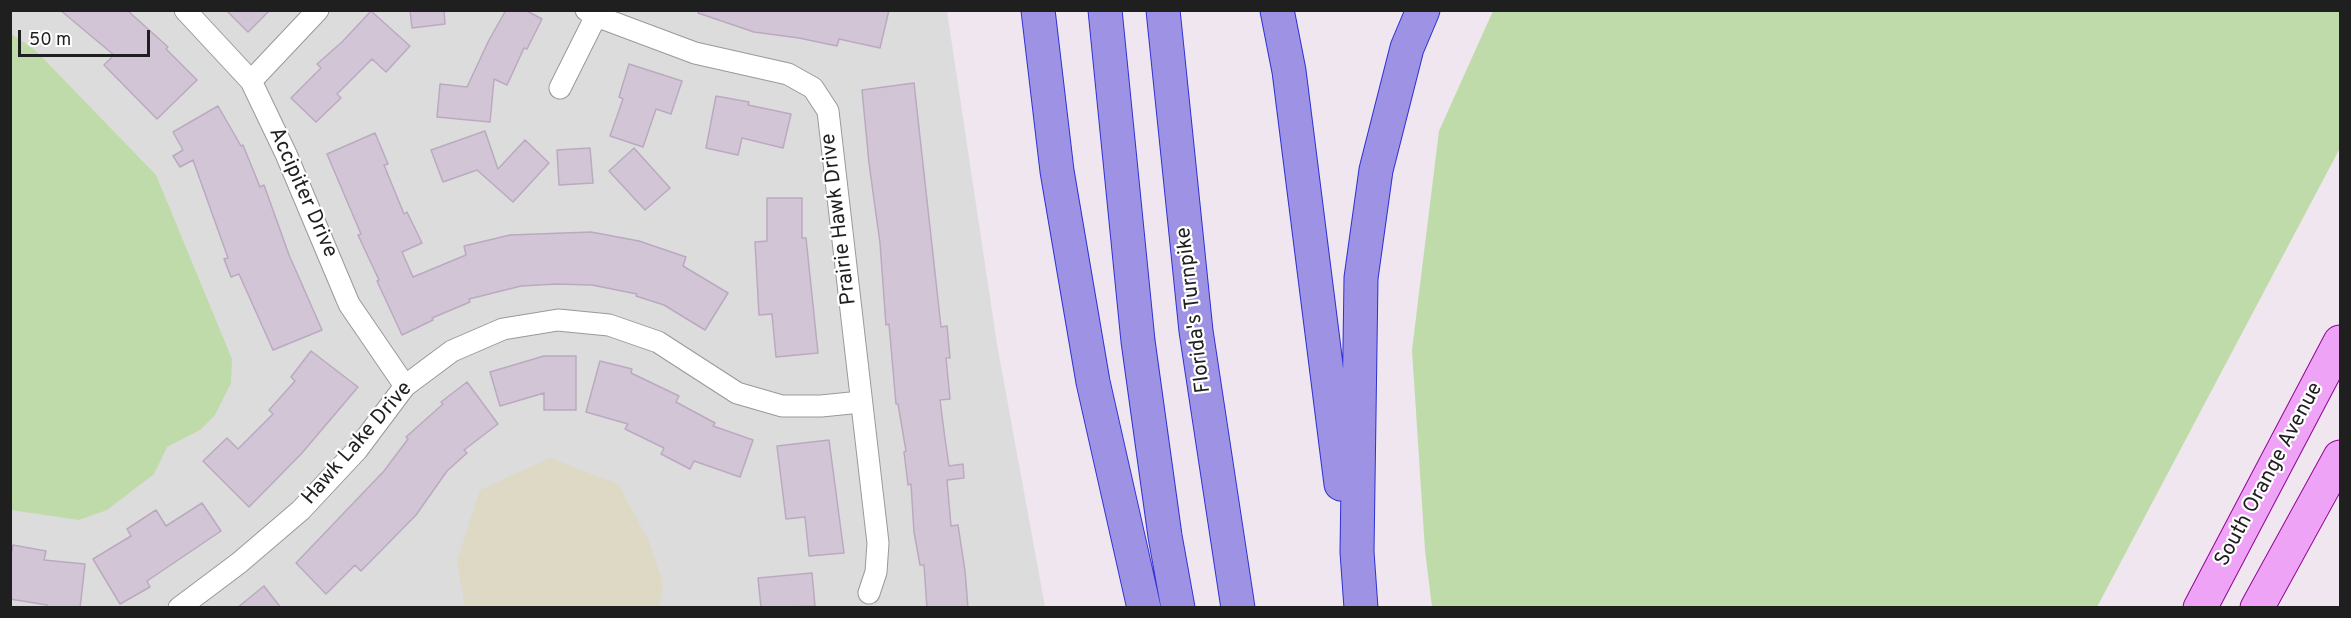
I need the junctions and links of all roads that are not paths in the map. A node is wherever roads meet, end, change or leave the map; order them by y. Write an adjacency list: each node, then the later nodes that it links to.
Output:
1 (185, 10): 9 (street, Accipiter Drive)
2 (318, 10): 9 (street)
3 (1038, 10): 17 (highway)
4 (1105, 10): 18 (highway)
5 (1162, 10): 19 (highway, Florida's Turnpike)
6 (1277, 10): 20 (highway)
7 (1423, 10): 20 (highway)
8 (591, 13): 10 (street); 13 (street, Prairie Hawk Drive)
9 (251, 81): 12 (street, Accipiter Drive)
10 (560, 88)
11 (2340, 342): 21 (main road, South Orange Avenue)
12 (405, 386): 13 (street, Hawk Lake Drive); 16 (street, Hawk Lake Drive)
13 (861, 402): 15 (street, Prairie Hawk Drive)
14 (2340, 457): 22 (main road)
15 (870, 593)
16 (179, 608)
17 (1144, 608)
18 (1178, 608)
19 (1238, 608)
20 (1359, 608)
21 (2200, 608)
22 (2258, 608)

